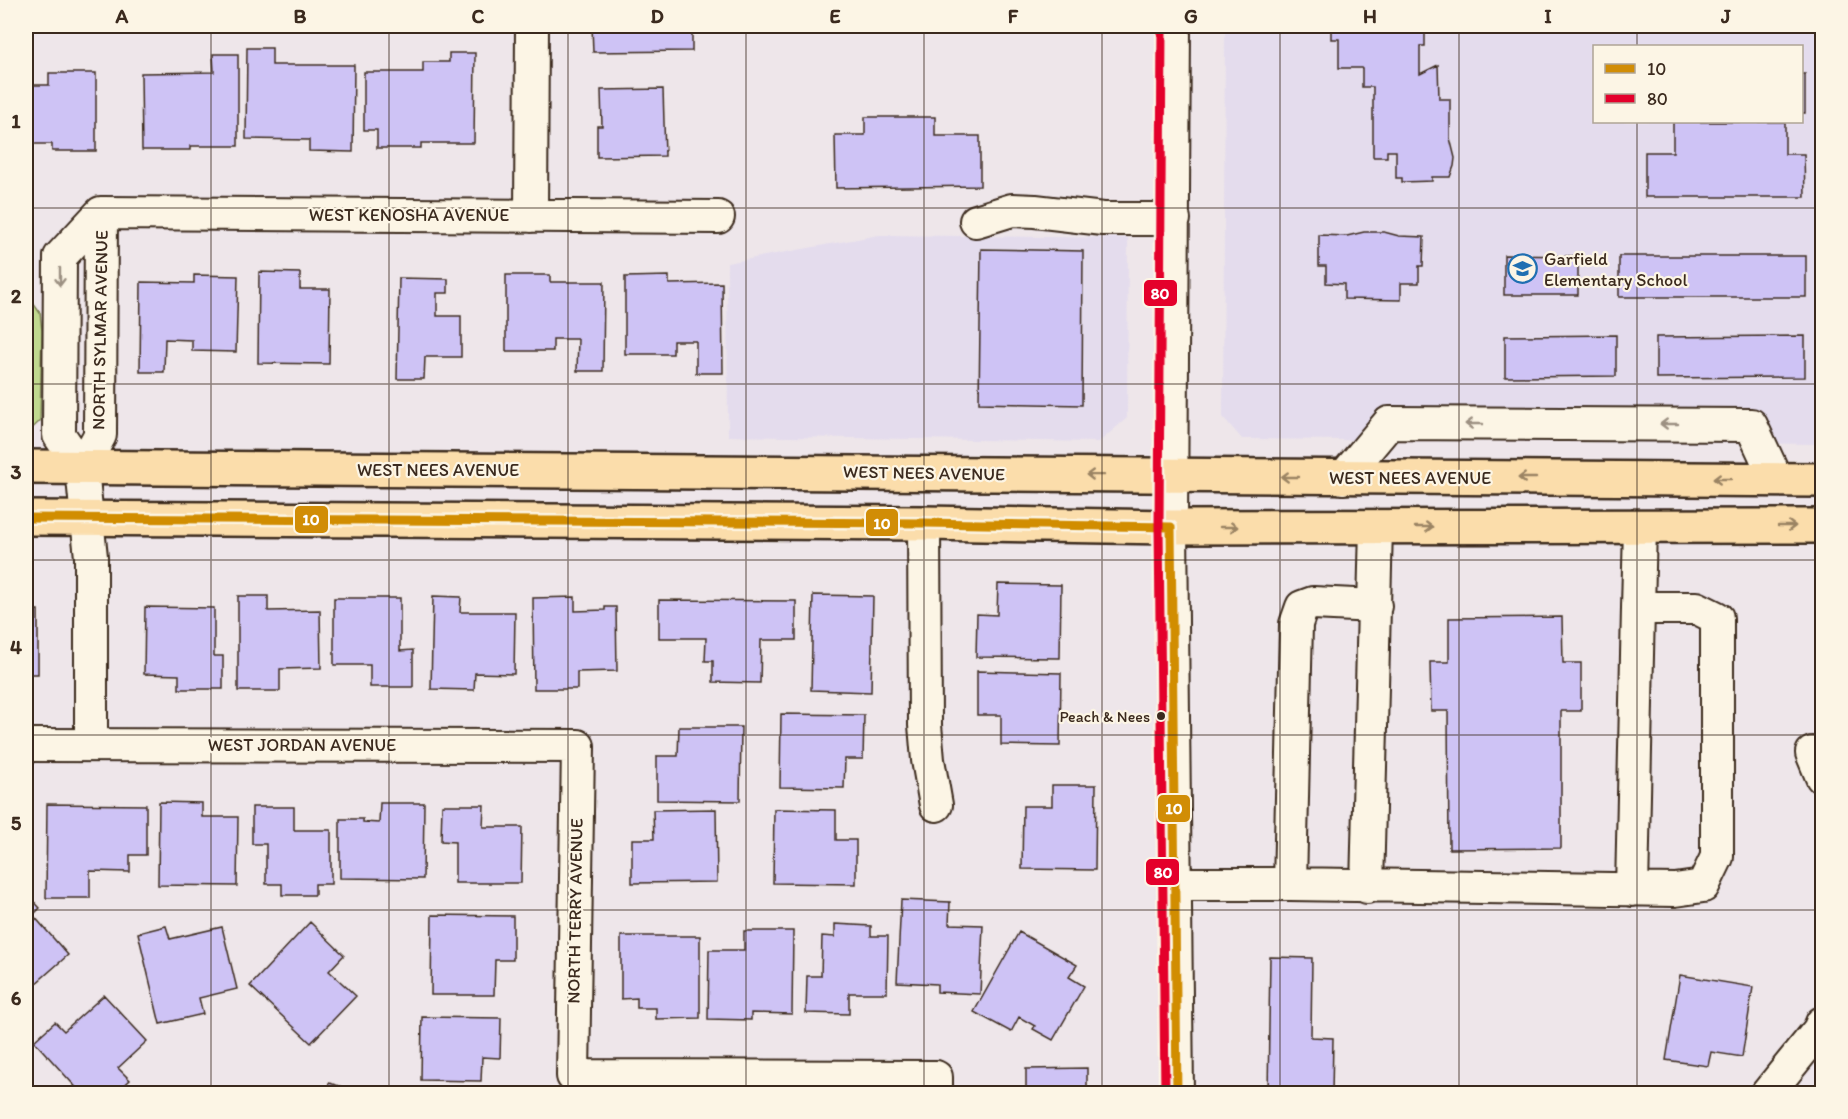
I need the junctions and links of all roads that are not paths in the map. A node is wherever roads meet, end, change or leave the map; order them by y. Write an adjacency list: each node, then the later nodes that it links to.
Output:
1 (532, 26): 4 (street)
2 (1174, 26): 6 (street)
3 (101, 213): 4 (street, WEST KENOSHA AVENUE); 9 (street, NORTH SYLMAR AVENUE); 9 (street, NORTH SYLMAR AVENUE, one-way to 9)
4 (531, 216): 5 (street, WEST KENOSHA AVENUE)
5 (718, 218)
6 (1174, 219): 7 (street); 10 (street)
7 (976, 221)
8 (26, 467): 9 (main road, WEST NEES AVENUE)
9 (82, 468): 10 (main road, WEST NEES AVENUE, one-way to 9); 15 (street, NORTH SYLMAR AVENUE)
10 (1171, 476): 11 (main road, WEST NEES AVENUE, one-way to 10); 20 (street)
11 (1342, 478): 12 (main road, WEST NEES AVENUE, one-way to 11); 12 (street, one-way to 11)
12 (1776, 479): 13 (main road, WEST NEES AVENUE)
13 (1822, 480)
14 (26, 518): 15 (main road)
15 (87, 519): 16 (main road); 24 (street, NORTH SYLMAR AVENUE)
16 (924, 523): 20 (main road); 26 (street)
17 (1376, 526): 18 (main road, one-way to 18); 20 (main road, one-way to 17); 21 (street)
18 (1640, 526): 19 (main road, one-way to 19); 22 (street)
19 (1822, 526)
20 (1171, 527): 27 (street)
21 (1375, 606): 28 (street); 29 (street)
22 (1638, 608): 30 (street); 30 (street)
23 (26, 745): 24 (street, WEST JORDAN AVENUE)
24 (91, 745): 25 (street, WEST JORDAN AVENUE)
25 (578, 746): 32 (street, NORTH TERRY AVENUE)
26 (936, 805)
27 (1175, 884): 28 (street); 33 (street)
28 (1290, 884): 29 (street)
29 (1367, 887): 30 (street)
30 (1632, 890)
31 (1822, 1023): 34 (street)
32 (936, 1085)
33 (1177, 1094)
34 (1767, 1094)

